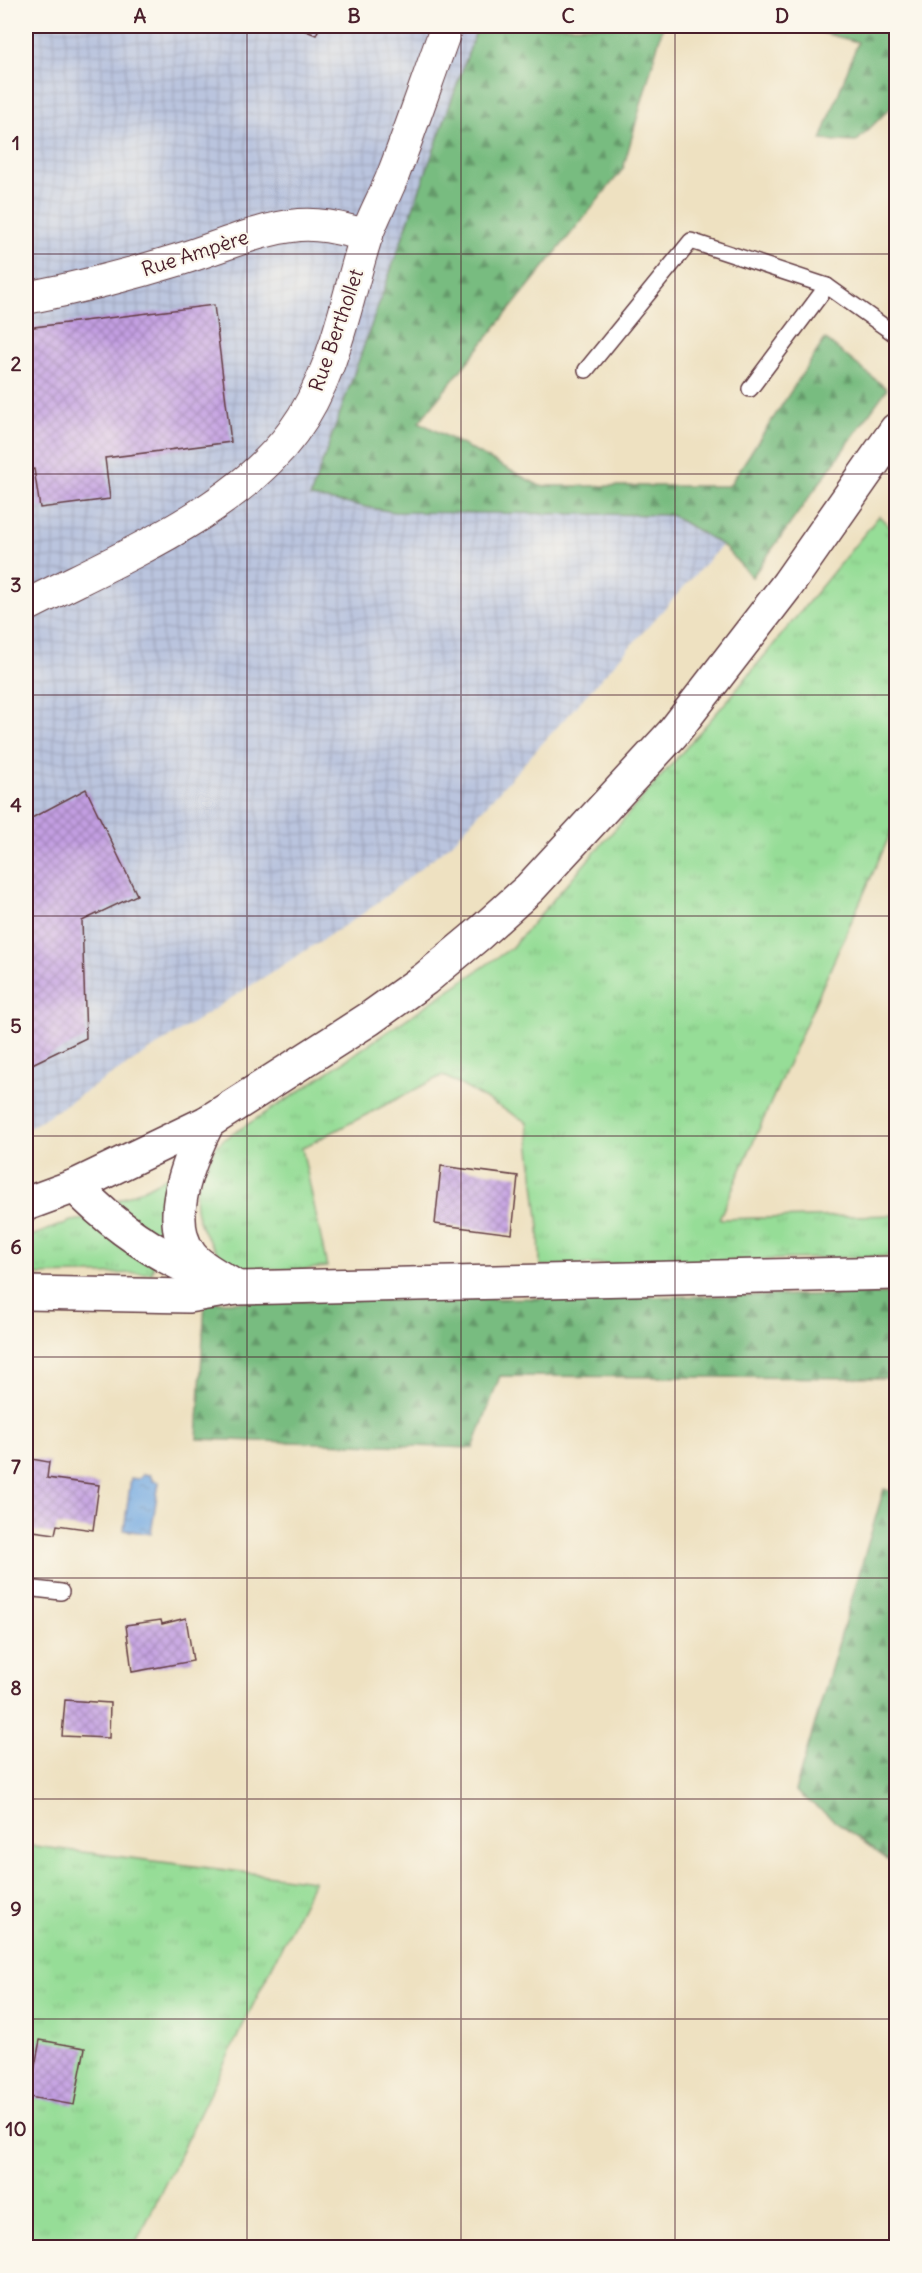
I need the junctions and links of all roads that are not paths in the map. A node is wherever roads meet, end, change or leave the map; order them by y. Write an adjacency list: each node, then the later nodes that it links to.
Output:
1 (447, 26): 2 (street, Rue Berthollet)
2 (367, 235): 4 (street, Rue Ampère); 9 (street, Rue Berthollet)
3 (827, 286): 5 (lane); 6 (lane); 7 (lane)
4 (26, 298)
5 (897, 335)
6 (586, 370)
7 (750, 389)
8 (897, 430): 10 (street)
9 (26, 606)
10 (208, 1122): 11 (street); 14 (street)
11 (75, 1186): 12 (street); 14 (street)
12 (26, 1204)
13 (897, 1273): 14 (street)
14 (237, 1288): 15 (street)
15 (26, 1293)
16 (26, 1588): 17 (lane)
17 (61, 1592)

